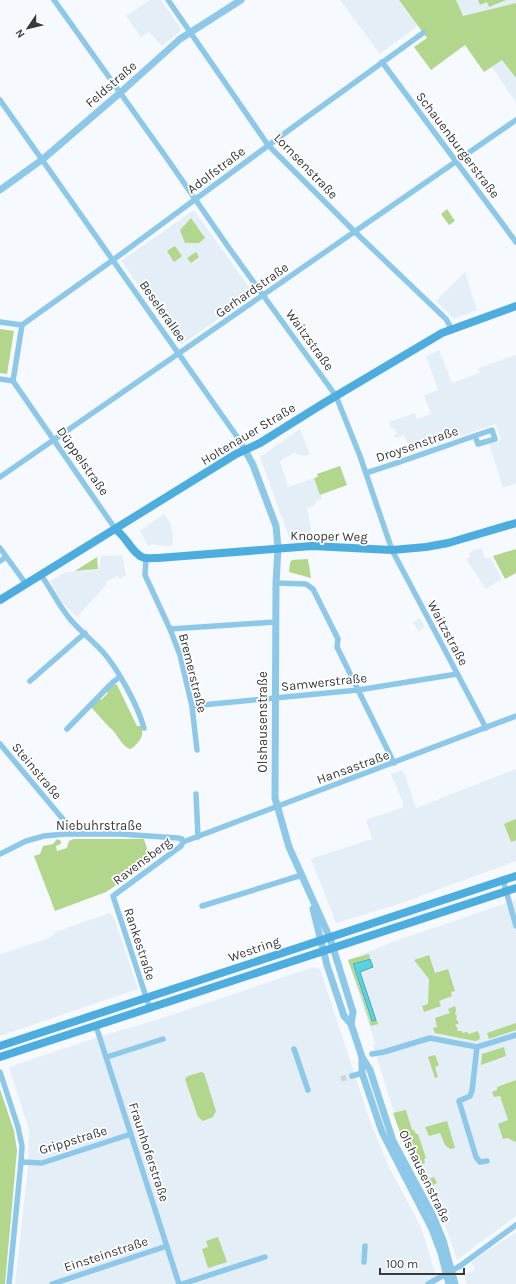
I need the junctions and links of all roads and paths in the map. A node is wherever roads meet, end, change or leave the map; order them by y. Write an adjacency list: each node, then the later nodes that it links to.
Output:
1 (54, 0): 7 (street, Waitzstraße)
2 (168, 0): 4 (street, Lornsenstraße)
3 (242, 0): 4 (street, Feldstraße)
4 (189, 32): 7 (street, Feldstraße); 10 (street, Lornsenstraße)
5 (423, 33): 6 (street, Adolfstraße)
6 (382, 62): 10 (street, Adolfstraße); 12 (street, Schauenburgerstraße)
7 (121, 92): 11 (street, Feldstraße); 14 (street, Waitzstraße)
8 (0, 100): 11 (street, Beselerallee)
9 (516, 120): 12 (street, Gerhardstraße)
10 (268, 145): 14 (street, Adolfstraße); 15 (street, Lornsenstraße)
11 (43, 159): 13 (street, Feldstraße); 17 (street, Beselerallee)
12 (455, 161): 15 (street, Gerhardstraße); 16 (street, Schauenburgerstraße)
13 (0, 190)
14 (195, 199): 17 (street, Adolfstraße); 18 (street, Waitzstraße)
15 (355, 232): 18 (street, Gerhardstraße); 22 (street, Lornsenstraße)
16 (516, 242)
17 (113, 260): 21 (street, Adolfstraße); 23 (street, Beselerallee)
18 (263, 295): 23 (street, Gerhardstraße); 26 (street, Waitzstraße)
19 (516, 306): 22 (main road, Holtenauer Straße)
20 (0, 322): 21 (street)
21 (22, 325): 25 (street)
22 (451, 328): 26 (main road, Holtenauer Straße)
23 (178, 354): 28 (street, Gerhardstraße); 29 (street, Beselerallee)
24 (0, 379): 25 (street)
25 (13, 381): 28 (street, Düppelstraße)
26 (336, 396): 29 (main road, Holtenauer Straße); 30 (street, Waitzstraße)
27 (475, 436): 30 (street, Droysenstraße)
28 (54, 440): 31 (street, Gerhardstraße); 33 (street, Düppelstraße)
29 (245, 450): 33 (main road, Holtenauer Straße); 35 (street, Beselerallee)
30 (366, 473): 36 (street, Waitzstraße)
31 (0, 477)
32 (516, 523): 36 (main road, Knooper Weg)
33 (118, 528): 37 (main road, Düppelstraße); 40 (main road, Holtenauer Straße)
34 (0, 548): 38 (street)
35 (278, 548): 36 (main road, Knooper Weg); 37 (main road, Knooper Weg); 41 (street, Olshausenstraße)
36 (392, 550): 47 (street, Waitzstraße)
37 (141, 556): 45 (street, Bremerstraße)
38 (6, 557): 39 (street); 42 (street)
39 (0, 561)
40 (41, 575): 42 (main road, Holtenauer Straße); 46 (street)
41 (276, 583): 44 (street, Olshausenstraße); 50 (street)
42 (26, 584): 43 (main road, Holtenauer Straße)
43 (0, 600)
44 (275, 622): 45 (street); 51 (street, Olshausenstraße)
45 (170, 629): 52 (street, Bremerstraße)
46 (85, 633): 48 (street); 49 (street)
47 (458, 674): 50 (street, Samwerstraße); 55 (street, Waitzstraße)
48 (120, 678): 54 (street); 56 (street)
49 (30, 681)
50 (358, 690): 51 (street, Samwerstraße); 59 (street)
51 (274, 698): 52 (street, Samwerstraße); 61 (street, Olshausenstraße)
52 (192, 706): 58 (street, Bremerstraße)
53 (516, 716): 55 (street, Hansastraße)
54 (144, 728)
55 (486, 728): 59 (street, Hansastraße)
56 (67, 729)
57 (0, 744): 62 (street, Steinstraße)
58 (197, 750)
59 (394, 763): 61 (street, Hansastraße)
60 (196, 794): 63 (street)
61 (277, 807): 63 (street, Hansastraße); 66 (street, Olshausenstraße)
62 (69, 833): 64 (street, Niebuhrstraße); 65 (street, Niebuhrstraße)
63 (198, 837): 64 (street)
64 (183, 842): 72 (street, Ravensberg)
65 (0, 854)
66 (302, 874): 70 (street, Olshausenstraße); 73 (street)
67 (516, 876): 68 (main road, Westring)
68 (502, 880): 71 (street); 75 (main road, Westring)
69 (516, 888): 71 (main road, Westring)
70 (308, 890): 75 (street, Olshausenstraße); 76 (street, Olshausenstraße)
71 (506, 892): 74 (street); 77 (main road, Westring)
72 (113, 896): 81 (street, Rankestraße)
73 (202, 906)
74 (516, 926)
75 (330, 938): 76 (main road, Westring); 77 (street, Olshausenstraße)
76 (321, 940): 78 (street, Olshausenstraße); 79 (main road, Westring)
77 (333, 948): 78 (main road, Westring); 83 (street, Olshausenstraße)
78 (324, 952): 80 (main road, Westring); 83 (street, Olshausenstraße)
79 (208, 977): 80 (street); 81 (main road, Westring)
80 (212, 989): 82 (main road, Westring)
81 (147, 998): 82 (street, Rankestraße); 87 (main road, Westring)
82 (150, 1009): 84 (main road, Westring)
83 (351, 1024): 92 (street, Olshausenstraße)
84 (96, 1026): 90 (main road, Westring); 91 (street, Fraunhoferstraße)
85 (516, 1035): 88 (street)
86 (164, 1038): 91 (street)
87 (0, 1046)
88 (477, 1047): 92 (street); 98 (street)
89 (294, 1049): 96 (street)
90 (0, 1057)
91 (106, 1057): 97 (street, Fraunhoferstraße)
92 (362, 1057): 94 (street, Olshausenstraße); 110 (street, Olshausenstraße)
93 (0, 1072): 99 (street)
94 (362, 1073): 95 (street); 109 (street, Olshausenstraße)
95 (352, 1076)
96 (308, 1090)
97 (131, 1134): 99 (street, Grippstraße); 101 (street, Fraunhoferstraße)
98 (487, 1161)
99 (21, 1162): 105 (street)
100 (516, 1225): 108 (street, bridge)
101 (167, 1246): 106 (street, Einsteinstraße); 107 (street, Fraunhoferstraße)
102 (366, 1246): 104 (street)
103 (265, 1257): 107 (street)
104 (364, 1262)
105 (9, 1284)
106 (52, 1284)
107 (181, 1284)
108 (428, 1284)
109 (449, 1284)
110 (455, 1284)

